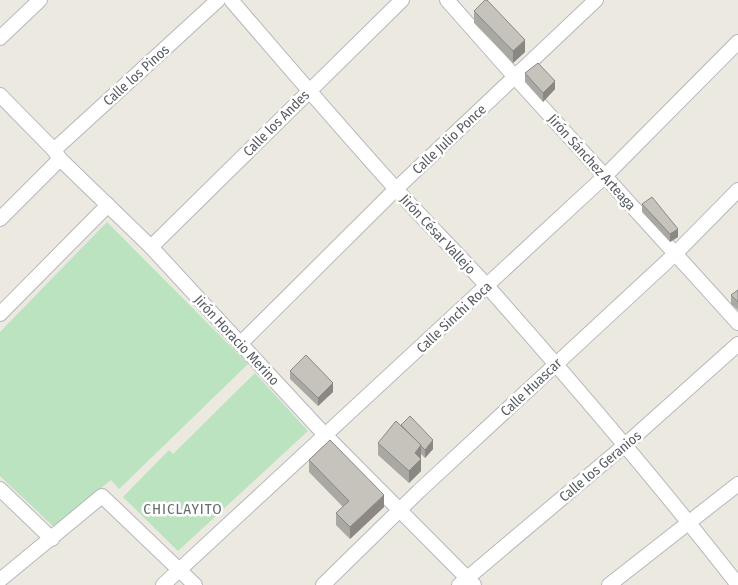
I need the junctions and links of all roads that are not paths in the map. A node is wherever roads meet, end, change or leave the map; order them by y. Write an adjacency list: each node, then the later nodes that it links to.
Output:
1 (40, 0): 7 (street)
2 (218, 0): 12 (street, Calle los Pinos)
3 (231, 0): 10 (street, Jirón César Vallejo)
4 (402, 0): 10 (street, Calle los Andes)
5 (447, 0): 9 (street, Jirón Sánchez Arteaga)
6 (596, 0): 9 (street, Calle Julio Ponce)
7 (0, 38)
8 (738, 42): 13 (street, Calle Sinchi Roca)
9 (514, 77): 13 (street, Jirón Sánchez Arteaga); 14 (street, Calle Julio Ponce)
10 (309, 92): 14 (street, Jirón César Vallejo); 18 (street, Calle los Andes)
11 (0, 95): 12 (street, Jirón Horacio Merino)
12 (57, 154): 16 (street, Jirón Horacio Merino); 17 (street, Calle los Pinos)
13 (605, 176): 19 (street, Jirón Sánchez Arteaga); 20 (street, Calle Sinchi Roca)
14 (396, 189): 20 (street, Jirón César Vallejo); 23 (street, Calle Julio Ponce)
15 (738, 190): 19 (street, Calle Huascar)
16 (108, 205): 18 (street, Jirón Horacio Merino); 21 (street)
17 (0, 219)
18 (151, 247): 23 (street, Jirón Horacio Merino)
19 (676, 254): 22 (street, Jirón Sánchez Arteaga); 25 (street, Calle Huascar)
20 (487, 286): 25 (street, Jirón César Vallejo); 26 (street, Calle Sinchi Roca)
21 (0, 314)
22 (738, 323)
23 (240, 344): 26 (street, Jirón Horacio Merino)
24 (738, 344): 27 (street, Calle los Geranios)
25 (555, 365): 27 (street, Jirón César Vallejo); 30 (street, Calle Huascar)
26 (325, 436): 30 (street, Jirón Horacio Merino); 33 (street, Calle Sinchi Roca)
27 (626, 445): 31 (street, Jirón César Vallejo); 35 (street, Calle los Geranios)
28 (738, 484): 31 (street)
29 (0, 489): 32 (street)
30 (400, 510): 35 (street, Jirón Horacio Merino); 38 (street, Calle Huascar)
31 (689, 523): 39 (street); 40 (street, Jirón César Vallejo)
32 (52, 538): 33 (street); 34 (street)
33 (180, 569): 36 (street, Calle Sinchi Roca); 37 (street)
34 (0, 580)
35 (467, 582)
36 (162, 585)
37 (195, 585)
38 (323, 585)
39 (609, 585)
40 (738, 585)

